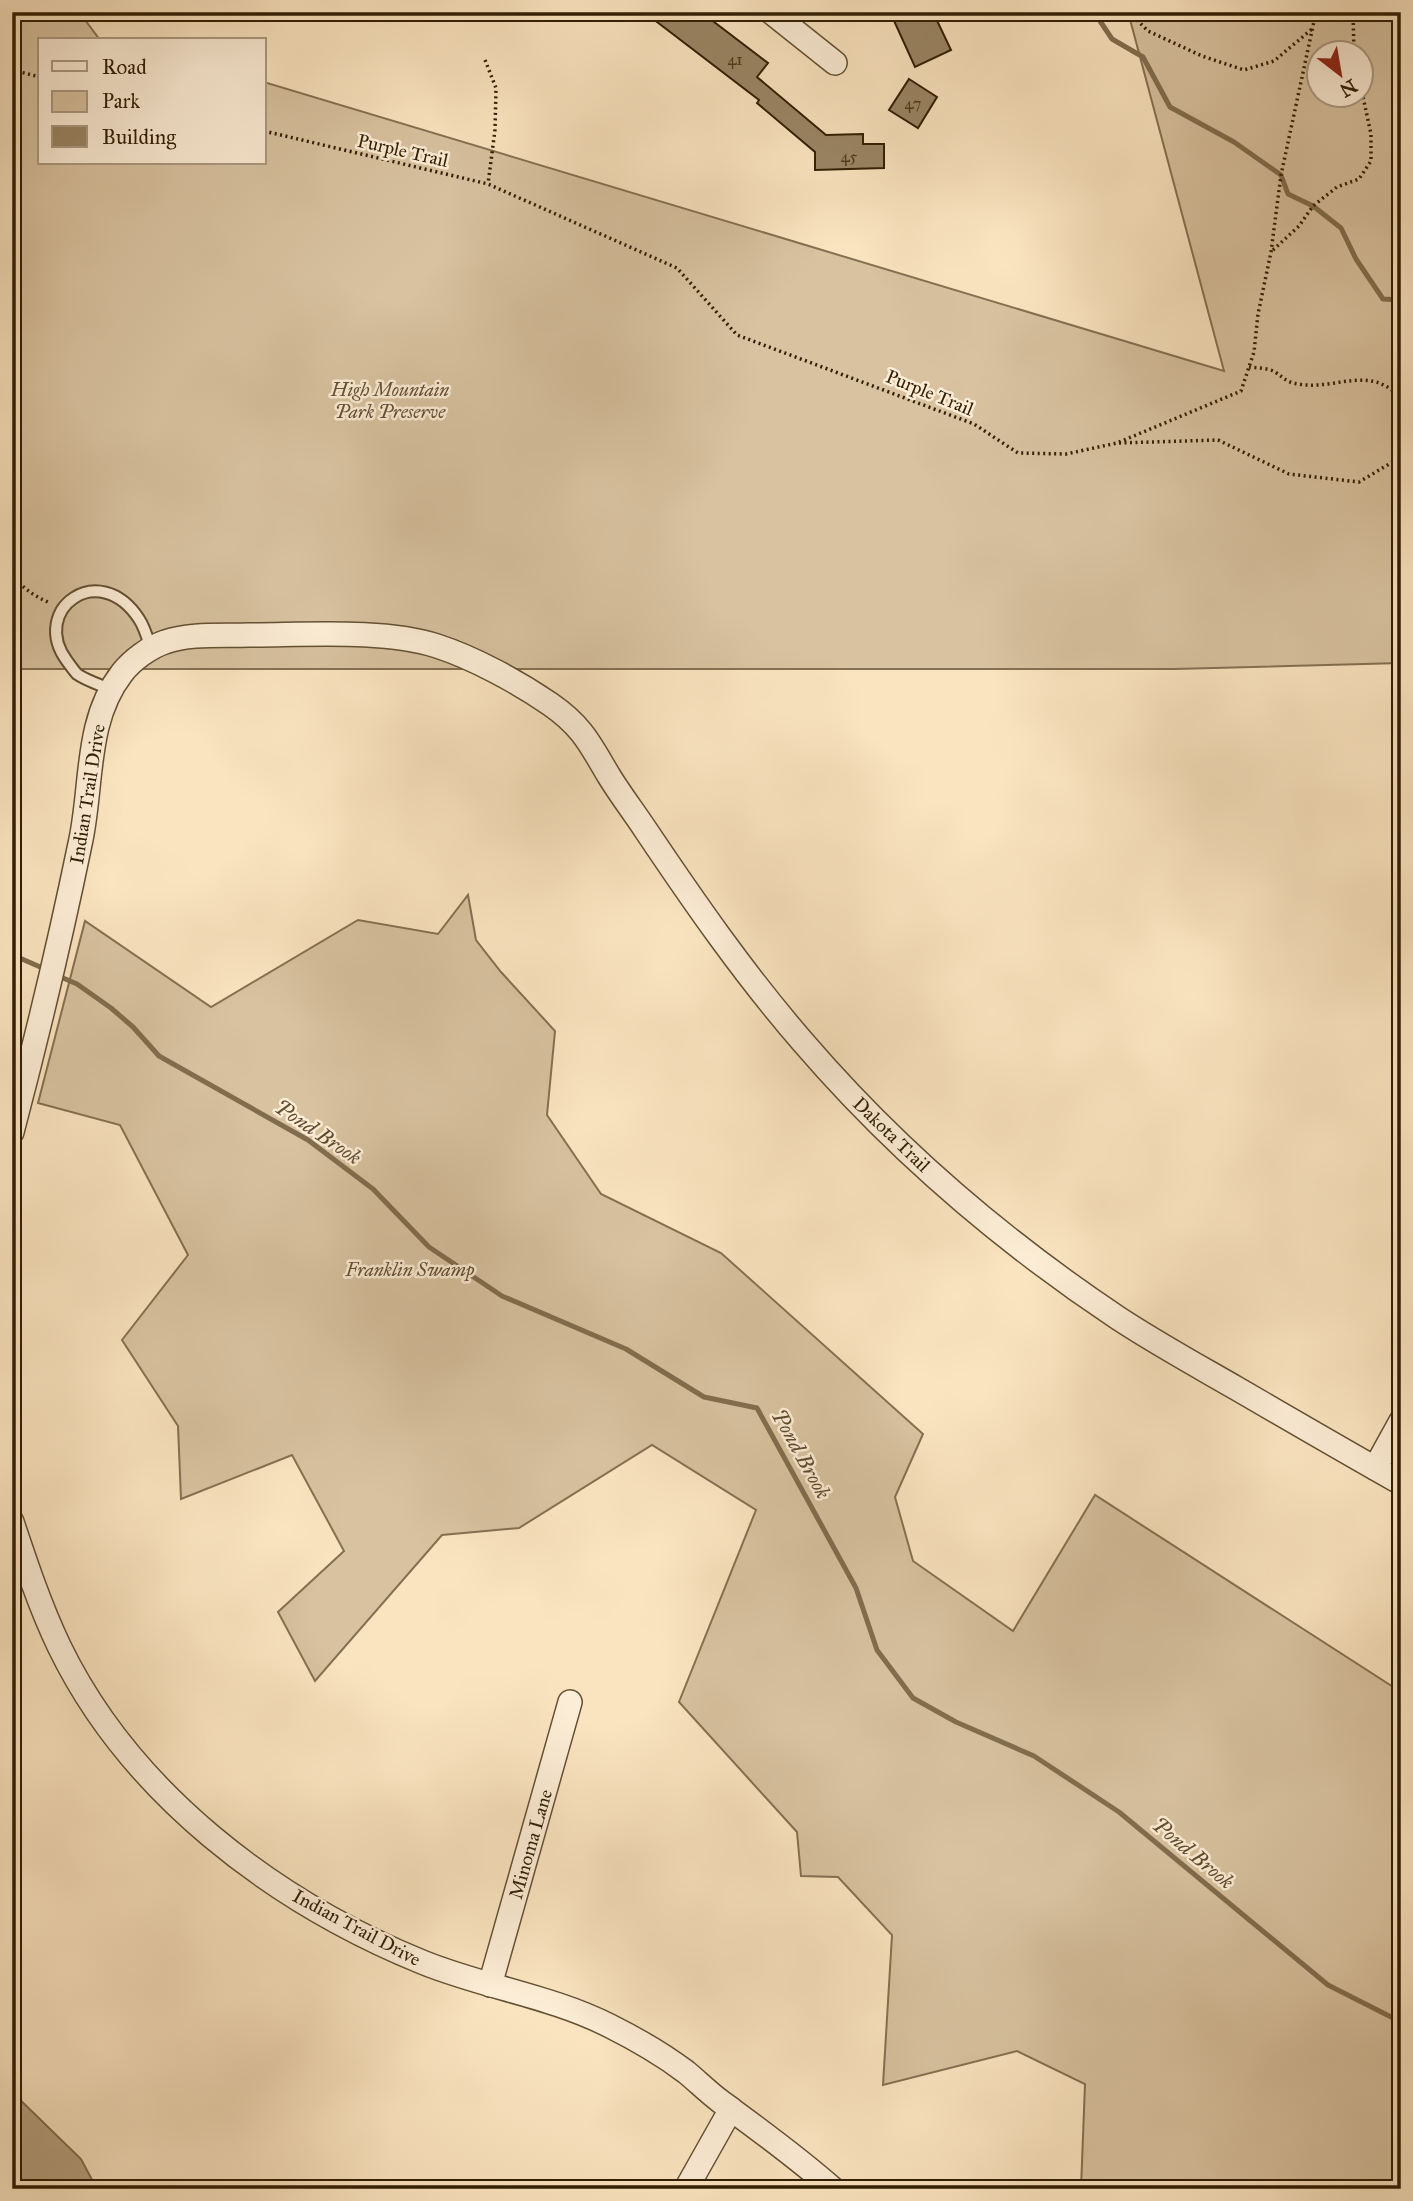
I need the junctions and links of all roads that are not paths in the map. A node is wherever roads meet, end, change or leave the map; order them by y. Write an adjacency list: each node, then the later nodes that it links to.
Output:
1 (771, 12): 2 (street)
2 (835, 63)
3 (151, 649): 4 (street, Indian Trail Drive); 5 (street, Indian Trail Drive); 5 (lane)
4 (491, 670): 8 (street, Dakota Trail)
5 (111, 690): 6 (street, Indian Trail Drive)
6 (12, 1132)
7 (1401, 1421): 8 (street)
8 (1376, 1468): 9 (street, Dakota Trail)
9 (1401, 1483)
10 (12, 1522): 12 (street, Indian Trail Drive)
11 (570, 1702): 12 (street, Minoma Lane)
12 (490, 1985): 13 (street, Indian Trail Drive)
13 (730, 2109): 14 (street); 15 (street, Indian Trail Drive)
14 (686, 2189)
15 (833, 2189)

